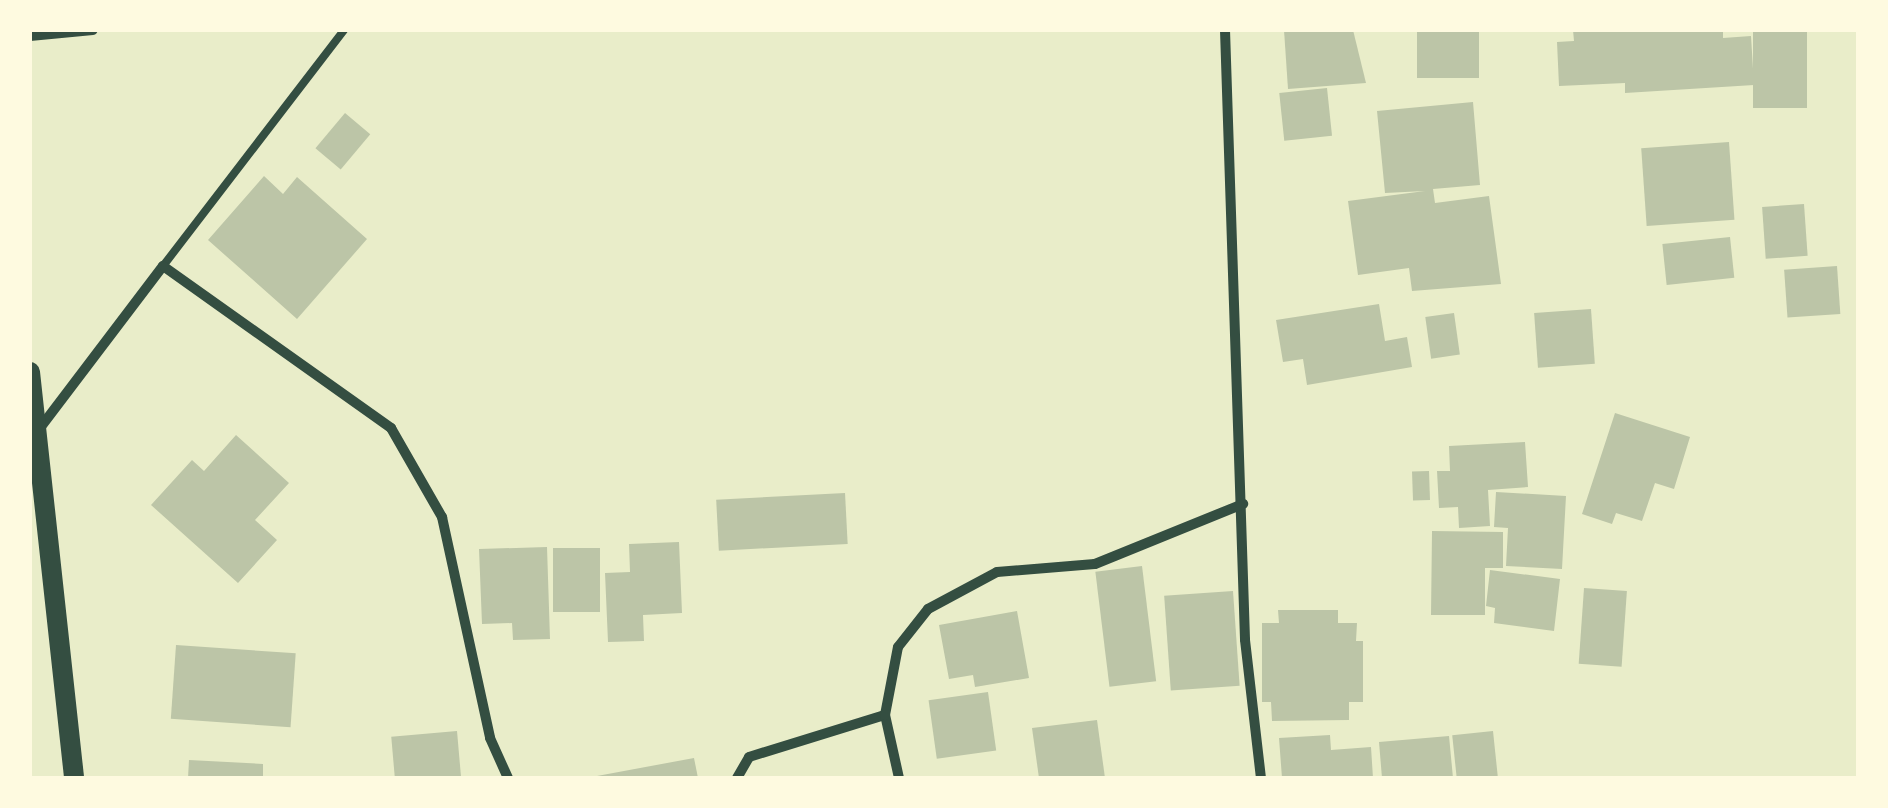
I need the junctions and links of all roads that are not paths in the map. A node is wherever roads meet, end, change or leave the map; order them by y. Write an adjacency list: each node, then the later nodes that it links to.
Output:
1 (94, 30): 4 (street)
2 (344, 30): 5 (lane)
3 (1225, 30): 8 (street)
4 (30, 36)
5 (164, 266): 7 (street); 11 (street)
6 (30, 372): 7 (main road)
7 (36, 432): 10 (main road)
8 (1243, 504): 9 (street); 14 (street)
9 (885, 715): 12 (street); 13 (street)
10 (74, 778)
11 (508, 778)
12 (737, 778)
13 (900, 778)
14 (1261, 778)

